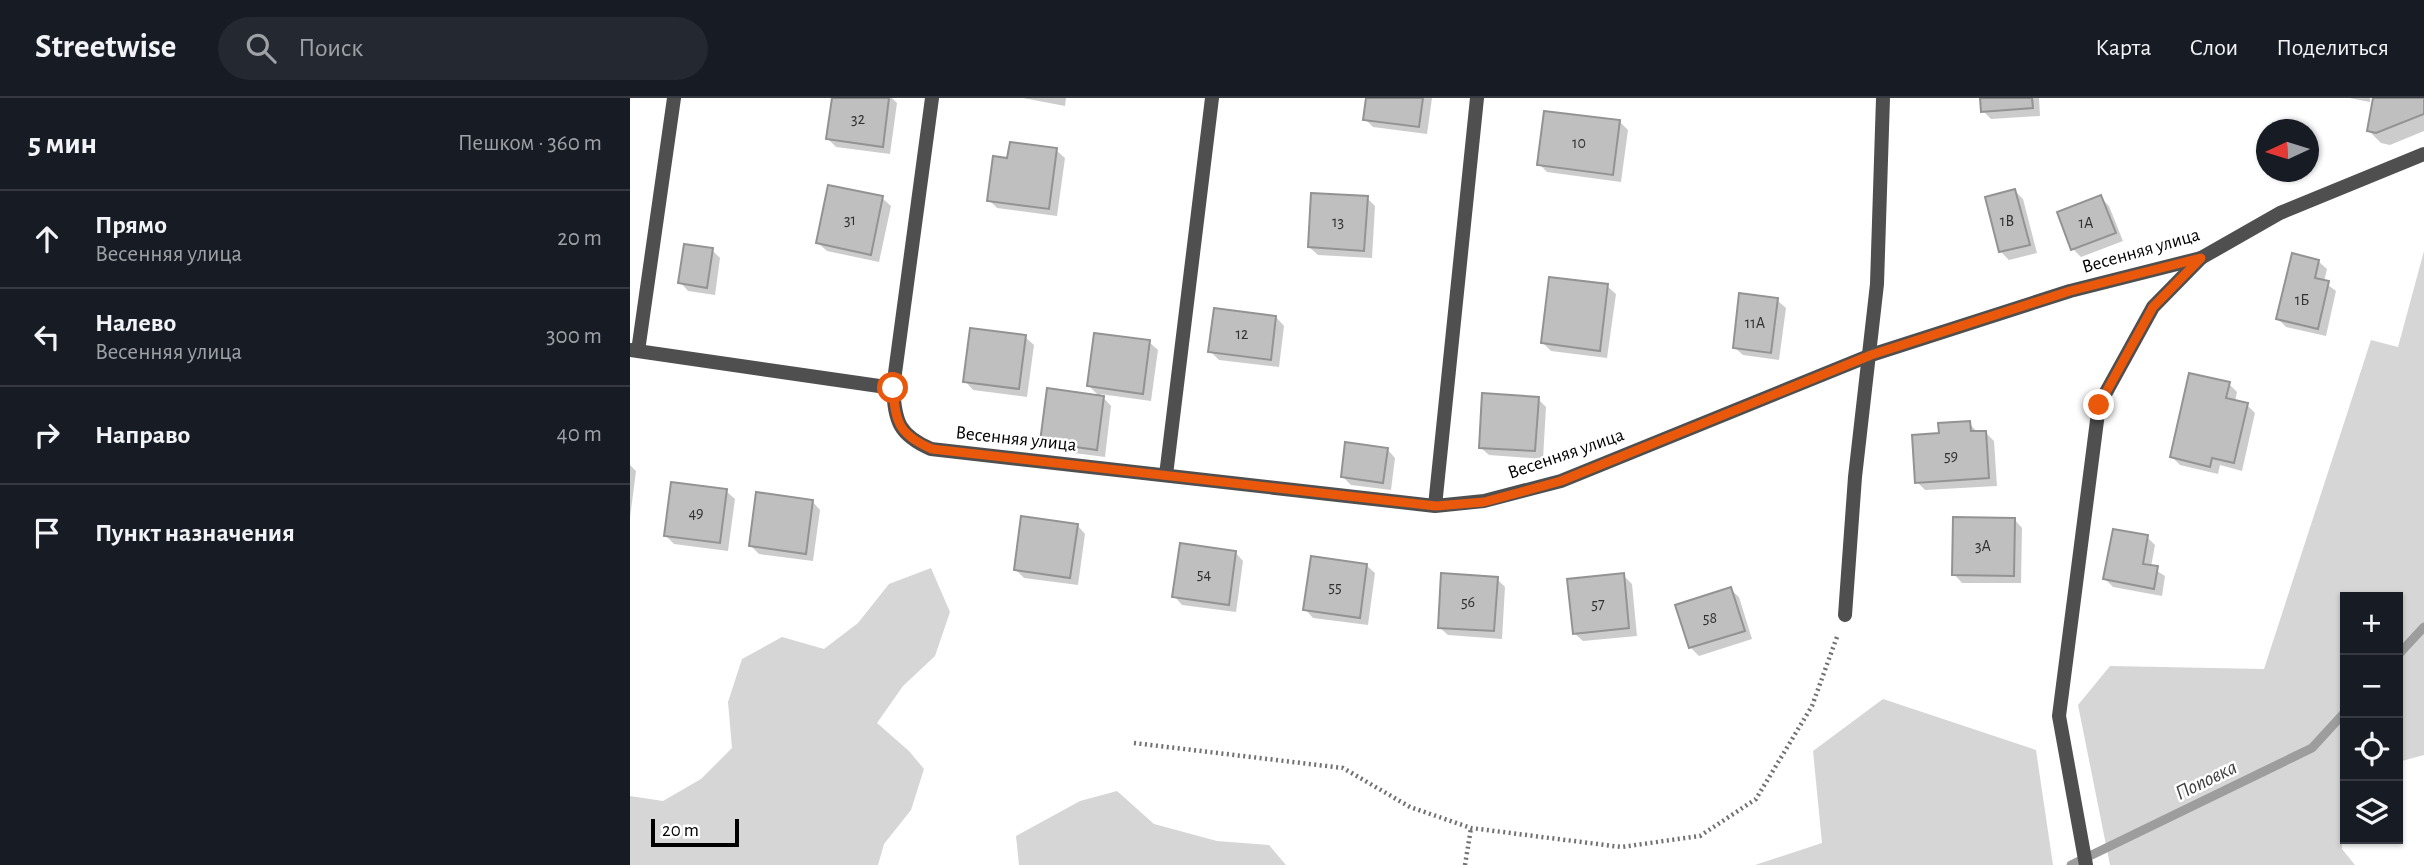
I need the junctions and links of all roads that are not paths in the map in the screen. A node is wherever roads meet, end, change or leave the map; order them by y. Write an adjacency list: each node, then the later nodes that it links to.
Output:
1 (674, 98): 8 (street)
2 (932, 98): 10 (street, Весенняя улица)
3 (1212, 98): 11 (street)
4 (1477, 98): 12 (street)
5 (1883, 98): 9 (street)
6 (2424, 153): 7 (street, Весенняя улица)
7 (2201, 258): 9 (street, Весенняя улица); 14 (street)
8 (634, 351): 10 (street)
9 (1871, 355): 12 (street, Весенняя улица); 13 (street)
10 (893, 388): 11 (street, Весенняя улица)
11 (1166, 475): 12 (street, Весенняя улица)
12 (1436, 506)
13 (1846, 615)
14 (2086, 865)

